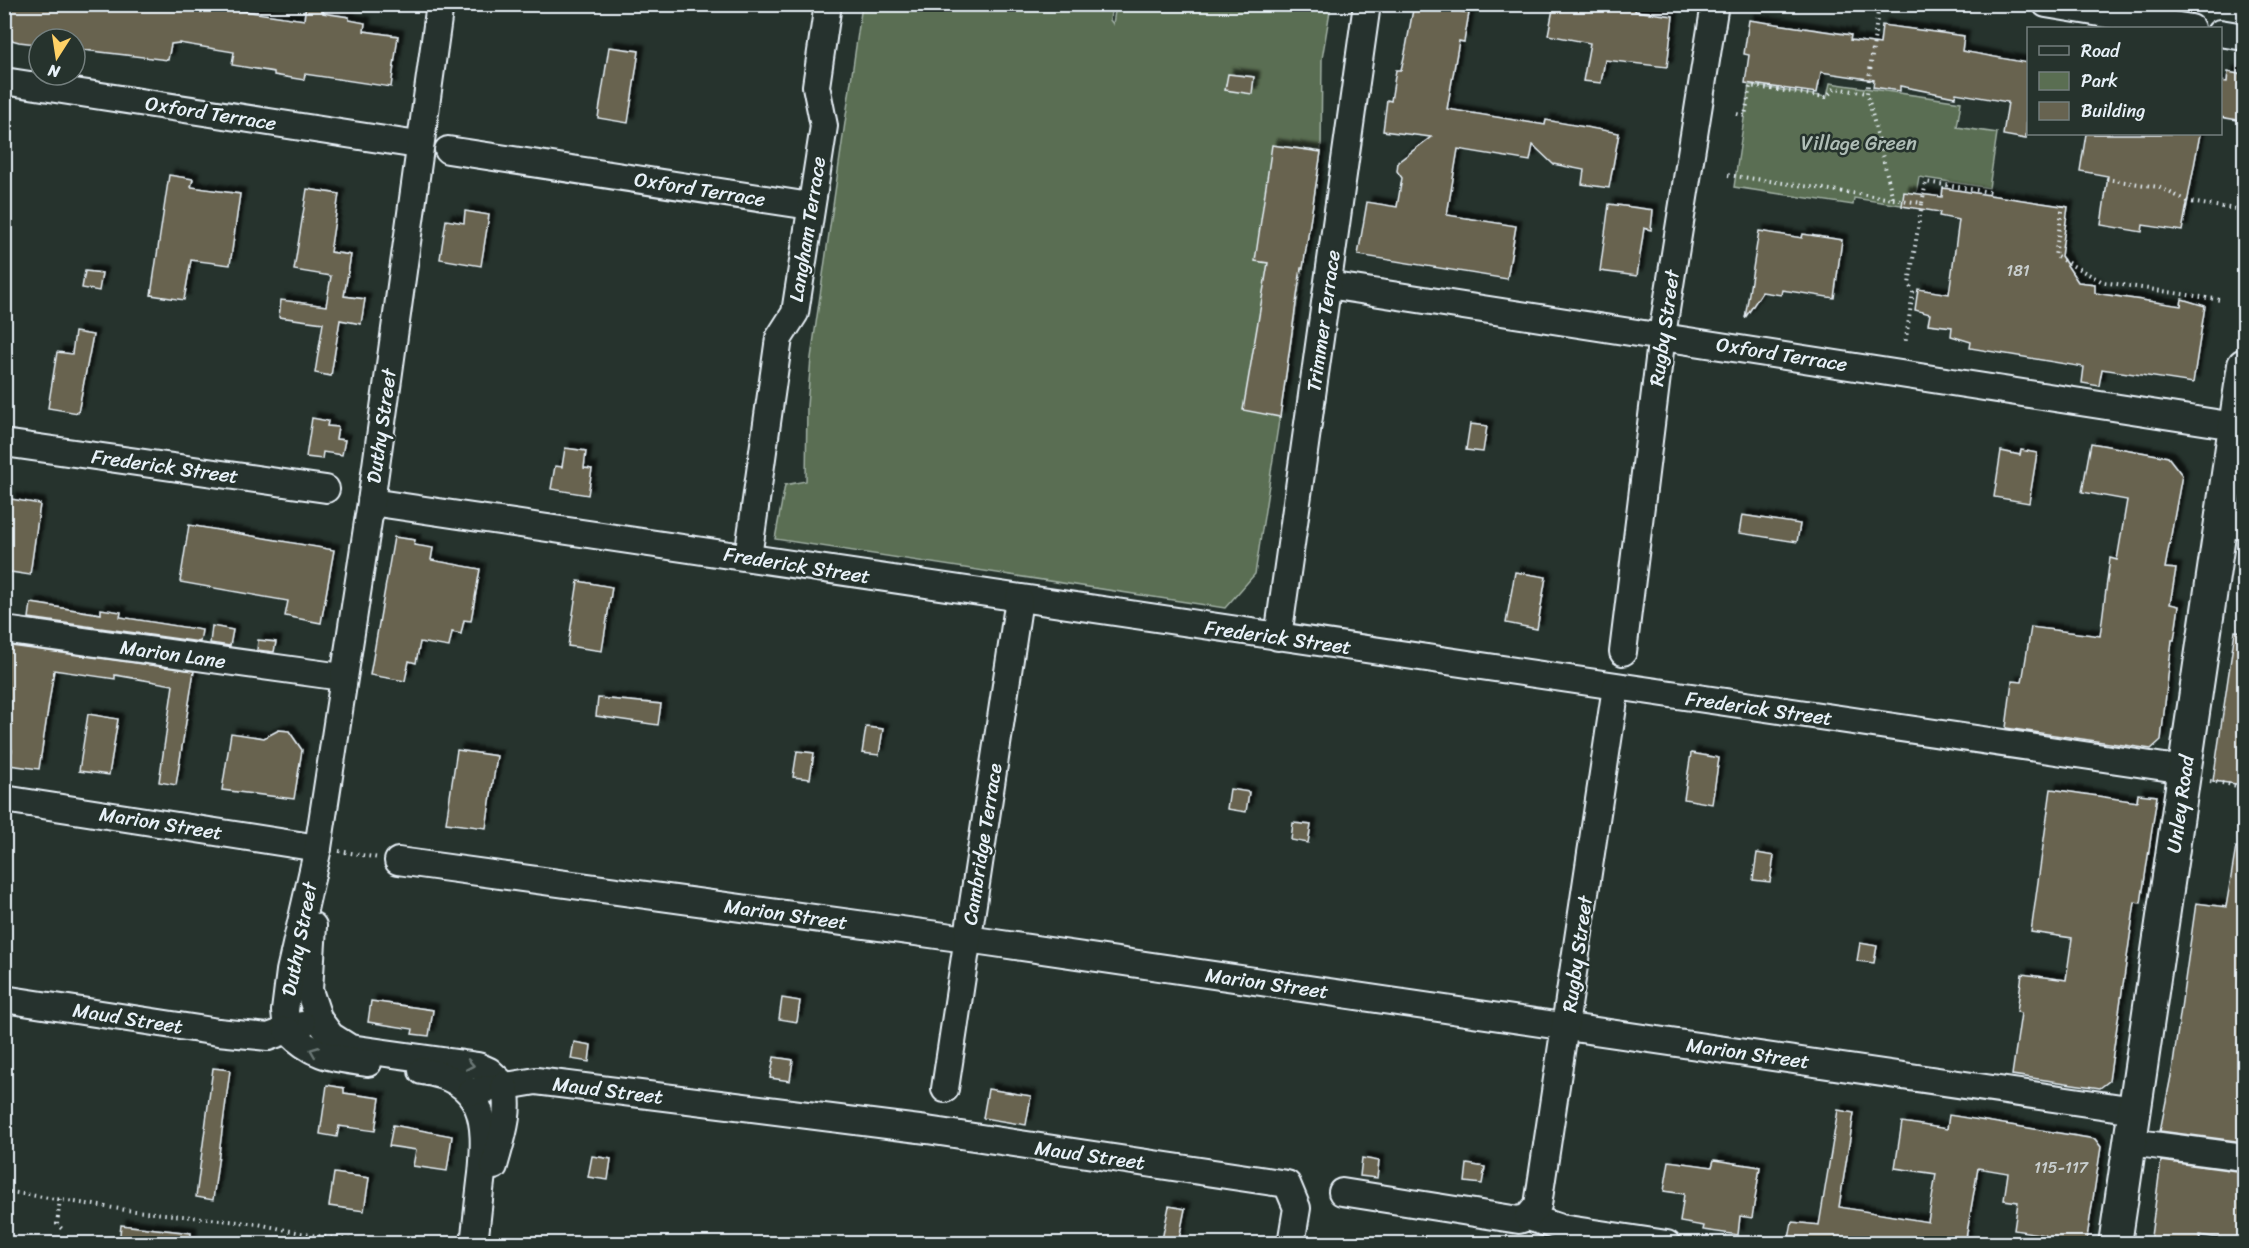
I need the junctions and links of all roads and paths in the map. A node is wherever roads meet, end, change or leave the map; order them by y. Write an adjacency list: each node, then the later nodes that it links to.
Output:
1 (440, 4): 13 (street, Duthy Street)
2 (828, 4): 21 (street, Langham Terrace)
3 (1367, 4): 23 (street, Trimmer Terrace)
4 (1715, 4): 25 (street, Rugby Street)
5 (1879, 4): 11 (path)
6 (2046, 4): 7 (street)
7 (2185, 27)
8 (2222, 33): 9 (street)
9 (2244, 37)
10 (4, 81): 13 (street, Oxford Terrace)
11 (1867, 93): 12 (path); 18 (path)
12 (1737, 114)
13 (418, 145): 31 (street, Duthy Street)
14 (448, 150): 21 (street, Oxford Terrace)
15 (1728, 176): 18 (path)
16 (2106, 179): 22 (path)
17 (1990, 192): 19 (path)
18 (1893, 198): 19 (path)
19 (1922, 203): 26 (path)
20 (2063, 205): 24 (path)
21 (810, 206): 33 (street, Langham Terrace)
22 (2235, 209)
23 (1328, 285): 25 (street, Oxford Terrace); 36 (street, Trimmer Terrace)
24 (2221, 300)
25 (1662, 335): 28 (street, Oxford Terrace); 37 (street, Rugby Street)
26 (1905, 345)
27 (2244, 365): 28 (main road, Unley Road)
28 (2235, 426): 32 (main road, Unley Road)
29 (4, 443): 30 (street, Frederick Street)
30 (326, 489)
31 (371, 502): 33 (street, Frederick Street); 38 (street, Duthy Street)
32 (2233, 525): 40 (main road, Unley Road)
33 (748, 557): 34 (street, Frederick Street)
34 (1019, 599): 36 (street, Frederick Street); 45 (street, Cambridge Terrace)
35 (4, 630): 38 (street, Marion Lane)
36 (1278, 637): 39 (street, Frederick Street)
37 (1623, 652)
38 (342, 677): 43 (street, Duthy Street)
39 (1616, 687): 40 (street, Frederick Street); 48 (street, Rugby Street)
40 (2197, 775): 41 (path); 53 (main road, Unley Road)
41 (2244, 787)
42 (4, 799): 43 (street, Marion Street)
43 (318, 848): 44 (path); 47 (street, Duthy Street); 49 (street, Duthy Street)
44 (398, 861): 45 (street, Marion Street)
45 (968, 939): 48 (street, Marion Street); 51 (street, Cambridge Terrace)
46 (4, 999): 49 (street, Maud Street)
47 (319, 1020): 49 (street, Maud Street); 50 (street, one-way to 50)
48 (1567, 1026): 53 (street, Marion Street); 59 (street, Rugby Street)
49 (287, 1030): 52 (street, one-way to 49)
50 (504, 1085): 52 (street, Maud Street); 64 (street); 65 (street, Maud Street)
51 (945, 1089)
52 (470, 1092): 64 (street)
53 (2135, 1110): 54 (main road, Unley Road)
54 (2130, 1142): 55 (street); 67 (main road, Unley Road)
55 (2244, 1157)
56 (4, 1191): 58 (path)
57 (1342, 1192): 59 (street)
58 (60, 1199): 60 (path); 62 (path)
59 (1528, 1217): 66 (street)
60 (64, 1231)
61 (455, 1243): 63 (path)
62 (380, 1244)
63 (430, 1244)
64 (474, 1244)
65 (1292, 1244)
66 (1667, 1244)
67 (2115, 1244)

